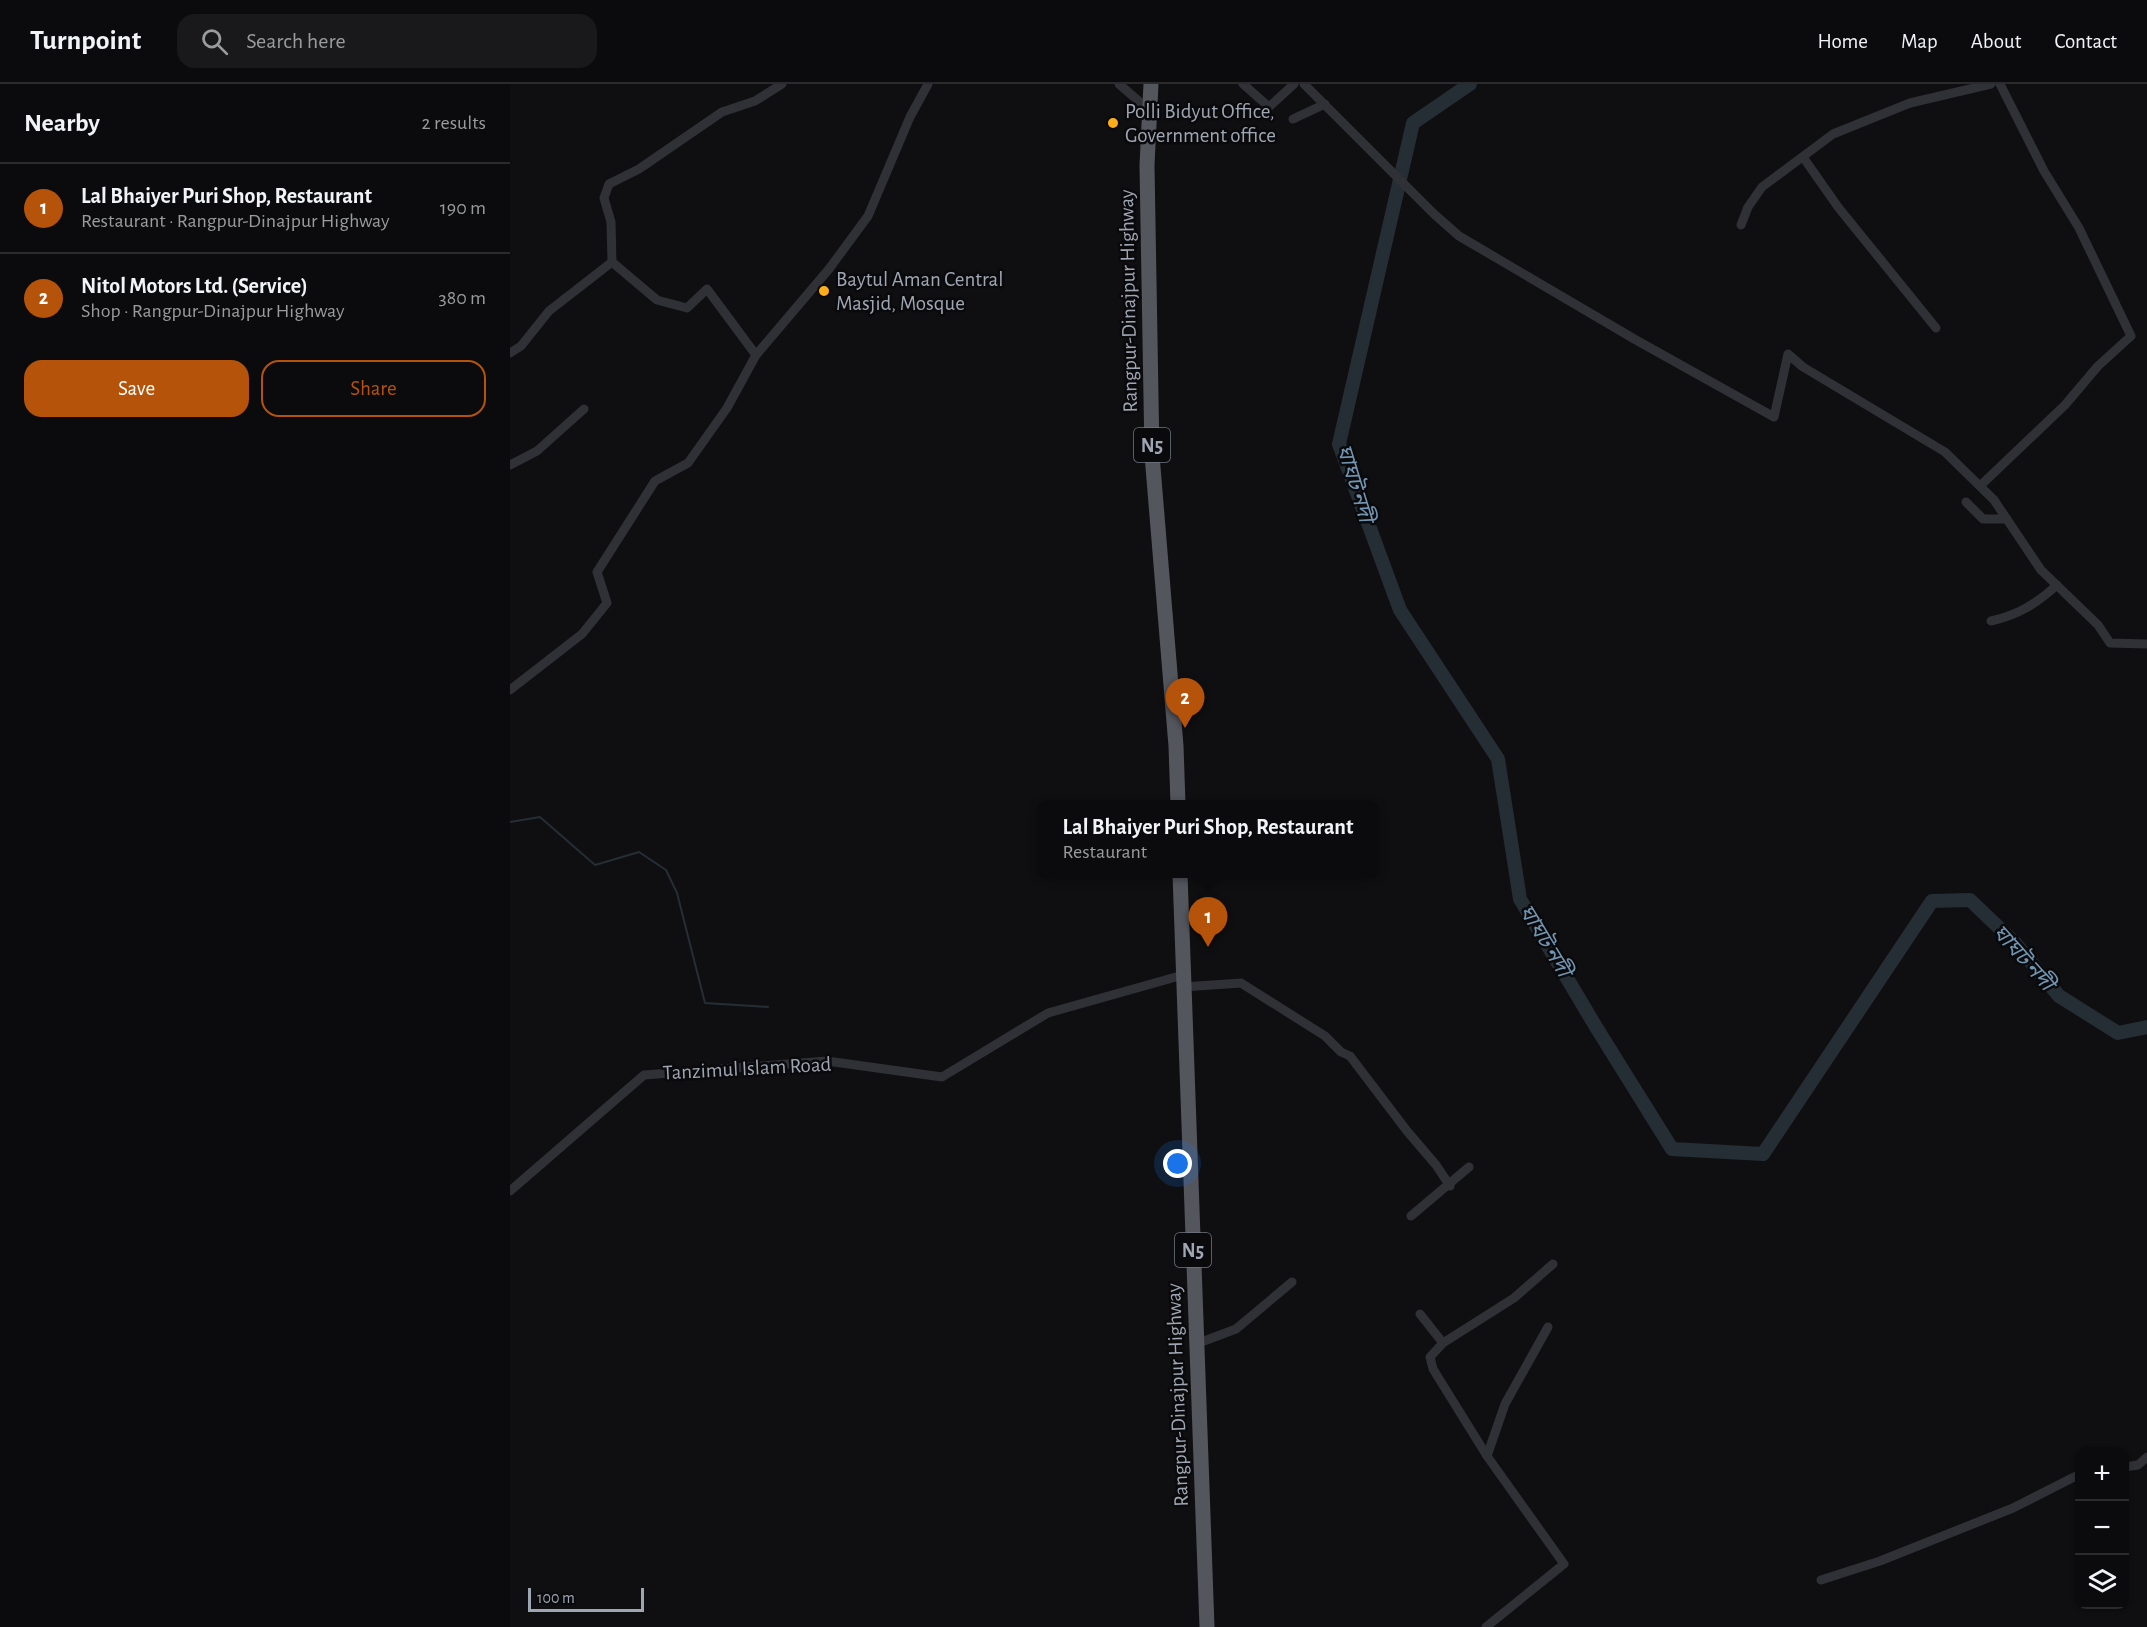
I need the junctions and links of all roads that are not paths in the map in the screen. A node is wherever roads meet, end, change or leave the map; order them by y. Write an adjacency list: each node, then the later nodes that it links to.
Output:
1 (782, 84): 15 (street)
2 (928, 84): 18 (street)
3 (1119, 84): 11 (street)
4 (1151, 84): 11 (highway, Rangpur-Dinajpur Highway / N5)
5 (1243, 84): 6 (street)
6 (1294, 84)
7 (1304, 84): 10 (street)
8 (1990, 84): 13 (street)
9 (2001, 84): 21 (street)
10 (1324, 104): 12 (street); 21 (street)
11 (1149, 110): 28 (highway, Rangpur-Dinajpur Highway / N5)
12 (1293, 119)
13 (1803, 157): 14 (street); 16 (street)
14 (1742, 225)
15 (612, 262): 17 (street); 18 (street)
16 (1936, 328)
17 (510, 353)
18 (756, 355): 27 (street)
19 (584, 409): 20 (street)
20 (510, 465)
21 (1980, 486): 23 (street)
22 (1966, 502): 23 (street)
23 (2007, 519): 24 (street)
24 (2057, 585): 25 (street); 26 (street)
25 (1991, 621)
26 (2147, 644)
27 (510, 690)
28 (1178, 800)
29 (1180, 878): 30 (highway, Rangpur-Dinajpur Highway / N5)
30 (1183, 981): 32 (street, Tanzimul Islam Road); 33 (street, Tanzimul Islam Road); 40 (highway, Rangpur-Dinajpur Highway / N5)
31 (1469, 1167): 32 (street)
32 (1450, 1186): 34 (street)
33 (510, 1191)
34 (1411, 1216)
35 (1553, 1264): 39 (street)
36 (1292, 1282): 40 (street)
37 (1420, 1314): 39 (street)
38 (1548, 1327): 41 (street)
39 (1443, 1343): 41 (street)
40 (1196, 1344): 46 (highway, Rangpur-Dinajpur Highway / N5)
41 (1487, 1456): 47 (street)
42 (2147, 1457): 43 (street)
43 (2129, 1466)
44 (2075, 1476): 45 (street)
45 (1821, 1580)
46 (1208, 1627)
47 (1486, 1627)

